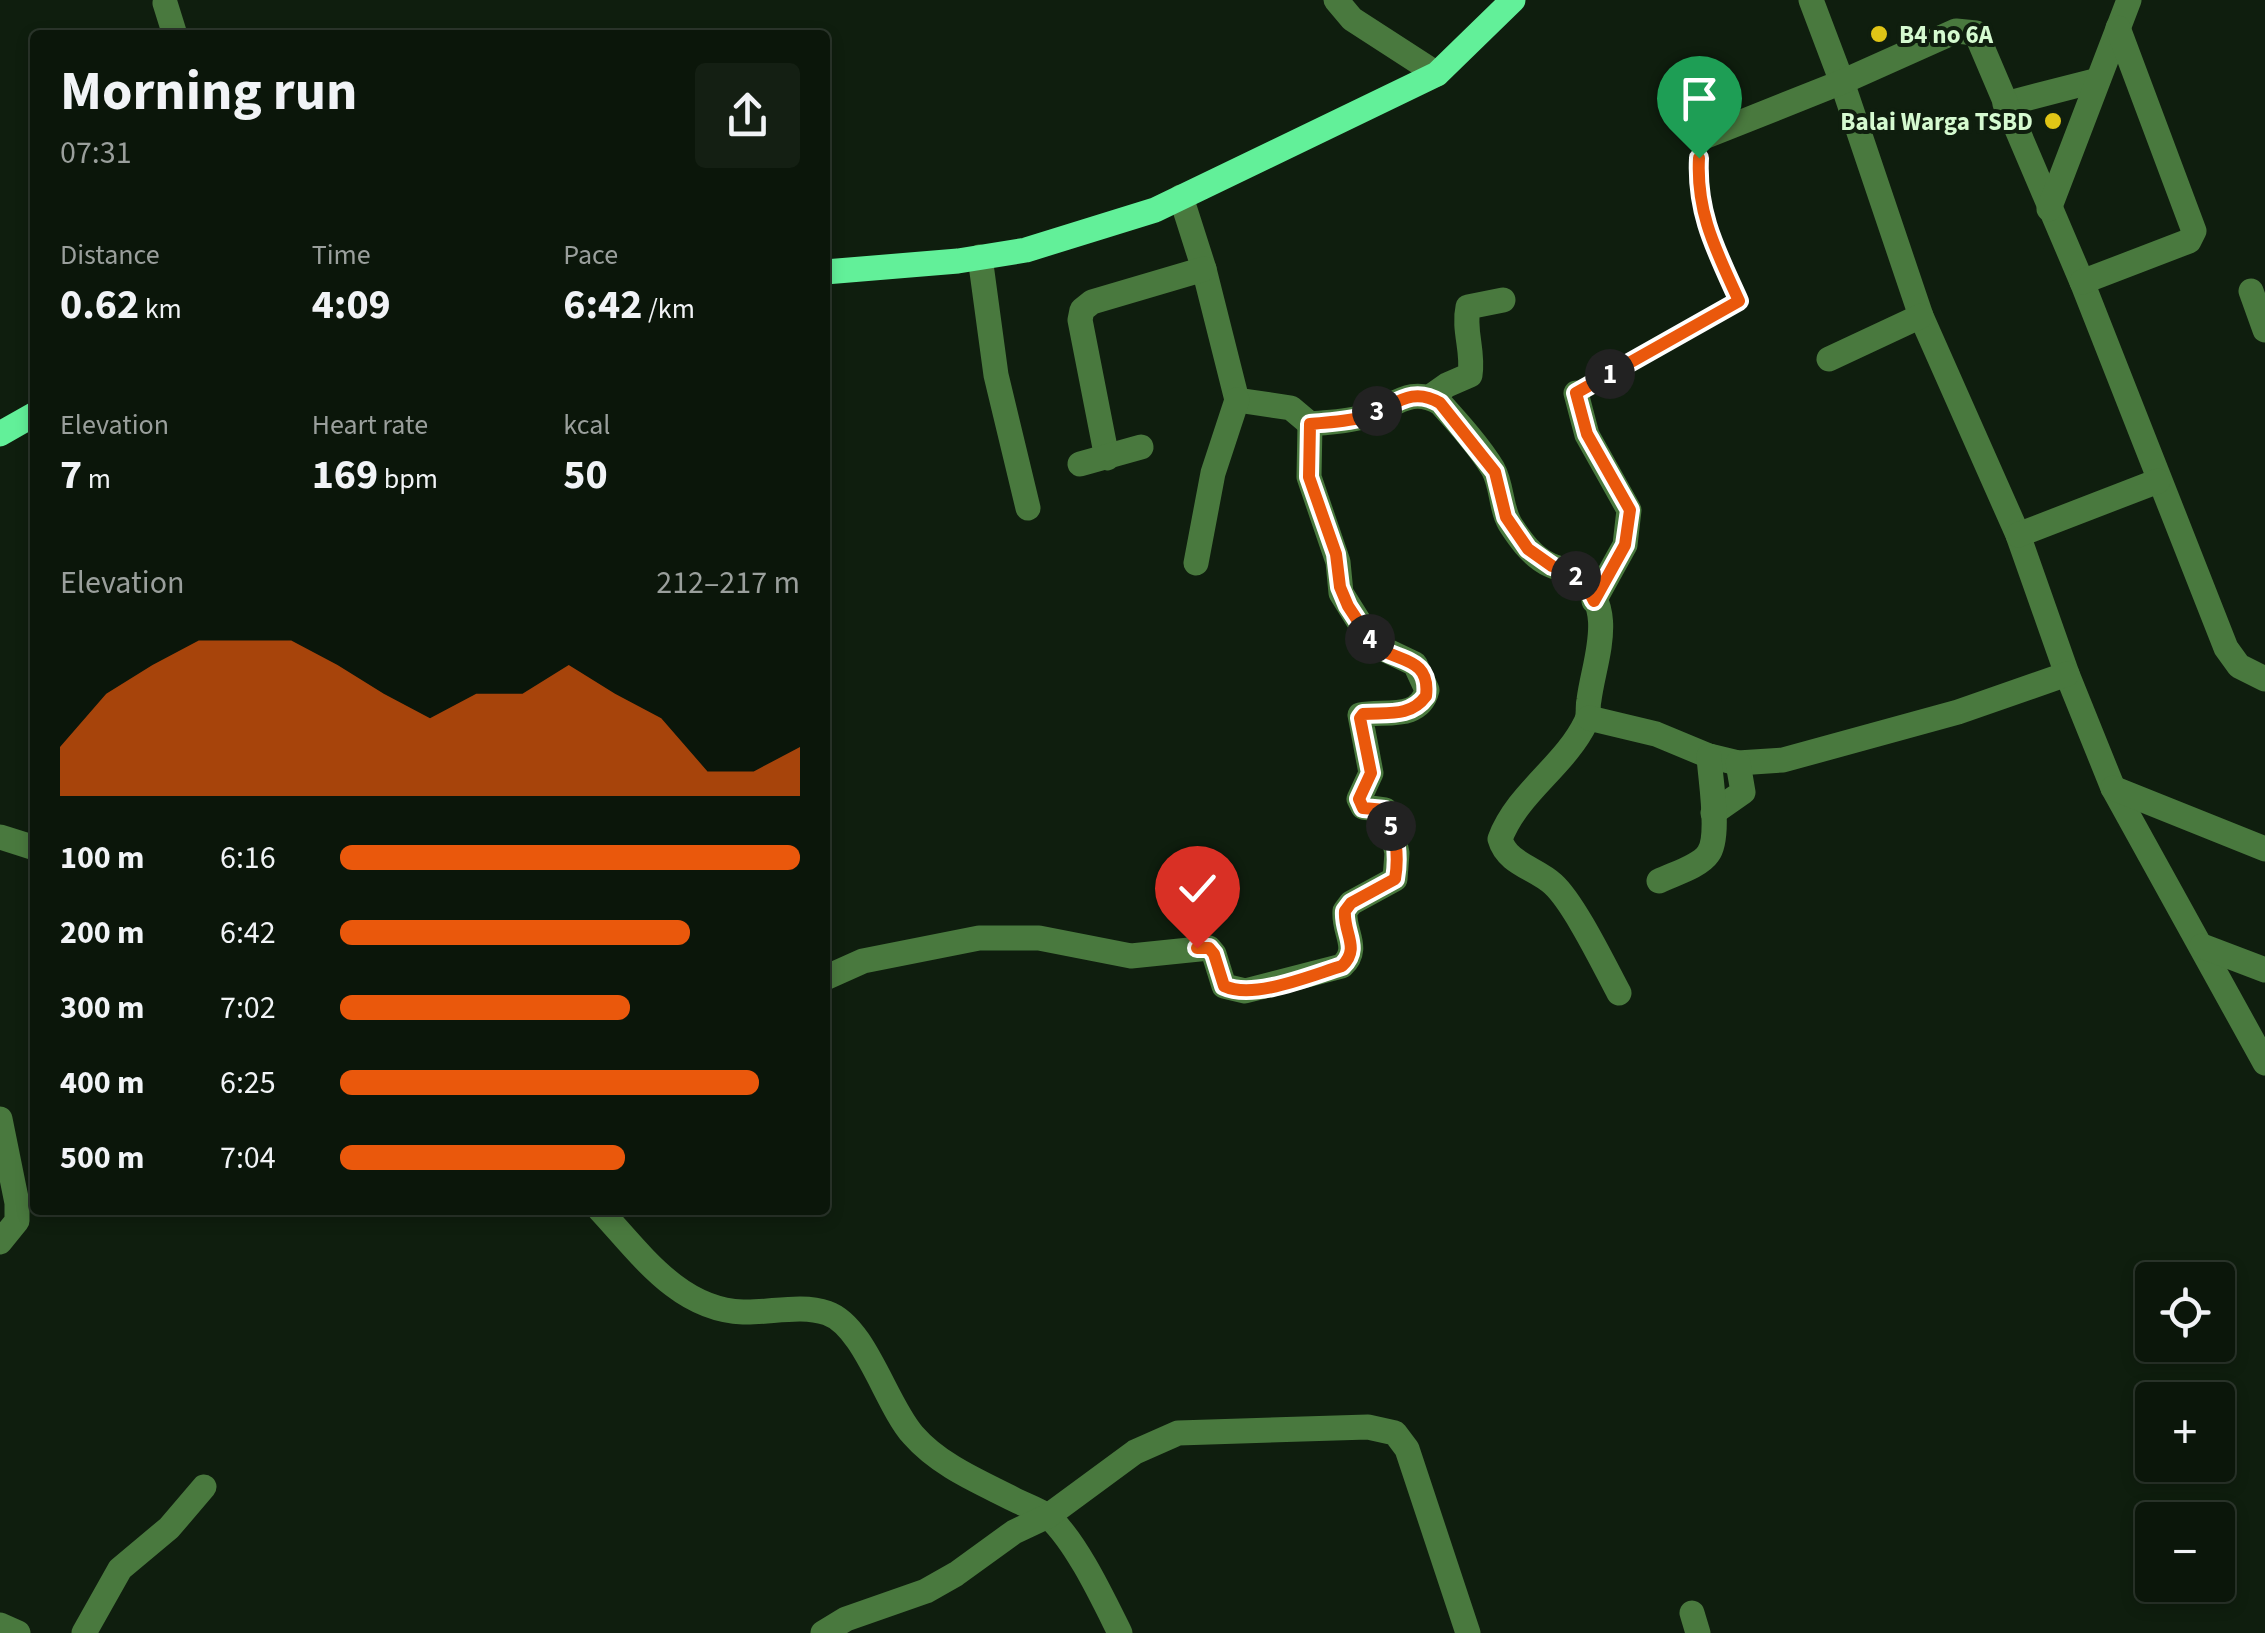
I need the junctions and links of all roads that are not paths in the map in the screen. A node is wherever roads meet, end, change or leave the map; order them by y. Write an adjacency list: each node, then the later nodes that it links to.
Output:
1 (1336, 0): 8 (street)
2 (1811, 0): 10 (street)
3 (2129, 0): 6 (street)
4 (165, 4): 7 (street)
5 (1501, 4): 8 (main road)
6 (2118, 28): 9 (street); 18 (street)
7 (173, 30)
8 (1437, 74): 13 (main road)
9 (2098, 80): 11 (street); 14 (street)
10 (1842, 82): 11 (street); 12 (street); 21 (street)
11 (2005, 104): 14 (street)
12 (1704, 137)
13 (1181, 197): 15 (main road); 16 (street)
14 (2049, 210): 18 (street)
15 (980, 258): 17 (main road); 34 (street)
16 (1204, 269): 26 (street); 31 (street)
17 (830, 272)
18 (2082, 282): 33 (street)
19 (2250, 291): 22 (street)
20 (1503, 300): 25 (street)
21 (1921, 316): 23 (street); 35 (street)
22 (2264, 326)
23 (1829, 360)
24 (1576, 393): 37 (street)
25 (1430, 397): 28 (street); 37 (street)
26 (1238, 400): 28 (street); 36 (street)
27 (30, 417): 29 (main road)
28 (1310, 424): 51 (street)
29 (0, 434)
30 (1141, 448): 31 (street)
31 (1107, 458): 32 (street)
32 (1080, 464)
33 (2158, 481): 35 (street); 39 (street)
34 (1028, 508)
35 (2018, 535): 38 (street)
36 (1196, 563)
37 (1594, 601): 40 (street)
38 (2066, 674): 42 (street); 43 (street)
39 (2265, 679)
40 (1589, 718): 41 (street); 52 (street)
41 (1708, 756): 42 (street); 44 (street)
42 (1738, 763): 44 (street)
43 (2113, 788): 47 (street); 49 (street)
44 (1713, 813): 48 (street)
45 (1, 840): 46 (street)
46 (30, 847)
47 (2265, 849)
48 (1658, 881)
49 (2202, 946): 50 (street); 53 (street)
50 (2265, 970)
51 (830, 976)
52 (1619, 993)
53 (2262, 1048)
54 (0, 1119): 56 (street)
55 (605, 1215): 58 (street)
56 (0, 1242)
57 (204, 1487): 61 (street)
58 (1048, 1516): 62 (street); 63 (street); 64 (street)
59 (0, 1626): 60 (street)
60 (18, 1633)
61 (84, 1633)
62 (823, 1633)
63 (1120, 1633)
64 (1468, 1633)

